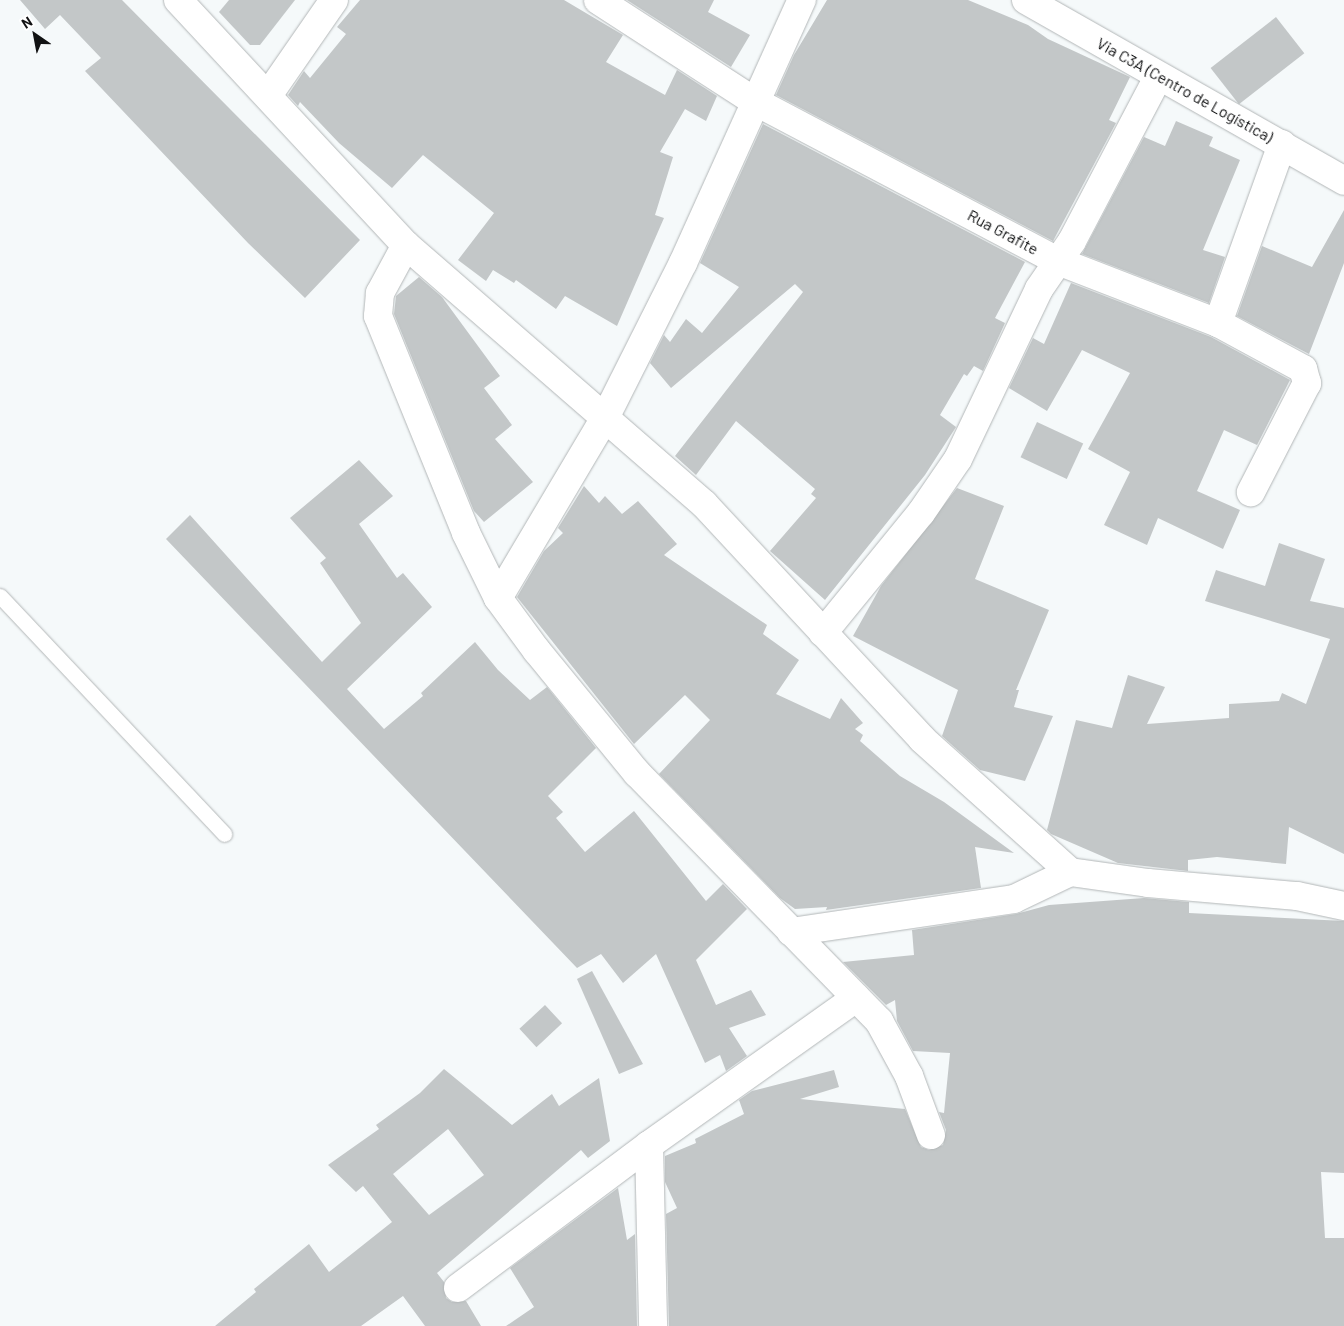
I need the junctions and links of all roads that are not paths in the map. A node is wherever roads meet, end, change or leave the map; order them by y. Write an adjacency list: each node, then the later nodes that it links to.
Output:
1 (178, 0): 7 (street)
2 (334, 0): 7 (street)
3 (598, 0): 8 (street, Rua Grafite)
4 (802, 0): 8 (street)
5 (1026, 0): 6 (street, Via C3A (Centro de Logística))
6 (1158, 77): 9 (street, Via C3A (Centro de Logística)); 12 (street)
7 (269, 94): 11 (street)
8 (754, 101): 12 (street, Rua Grafite); 14 (street)
9 (1282, 144): 10 (street, Via C3A (Centro de Logística)); 13 (street)
10 (1344, 181)
11 (406, 245): 14 (street); 17 (street)
12 (1058, 261): 13 (street, Rua Grafite); 18 (street)
13 (1218, 323): 15 (street, Rua Grafite)
14 (606, 416): 17 (street); 18 (street)
15 (1251, 492)
16 (0, 596): 19 (lane)
17 (498, 598): 22 (street)
18 (823, 633): 20 (street)
19 (224, 834)
20 (1070, 872): 21 (street); 22 (street)
21 (1344, 906)
22 (791, 932): 23 (street)
23 (856, 998): 24 (street); 25 (street)
24 (931, 1135)
25 (649, 1145): 26 (street); 27 (street)
26 (458, 1288)
27 (653, 1326)

